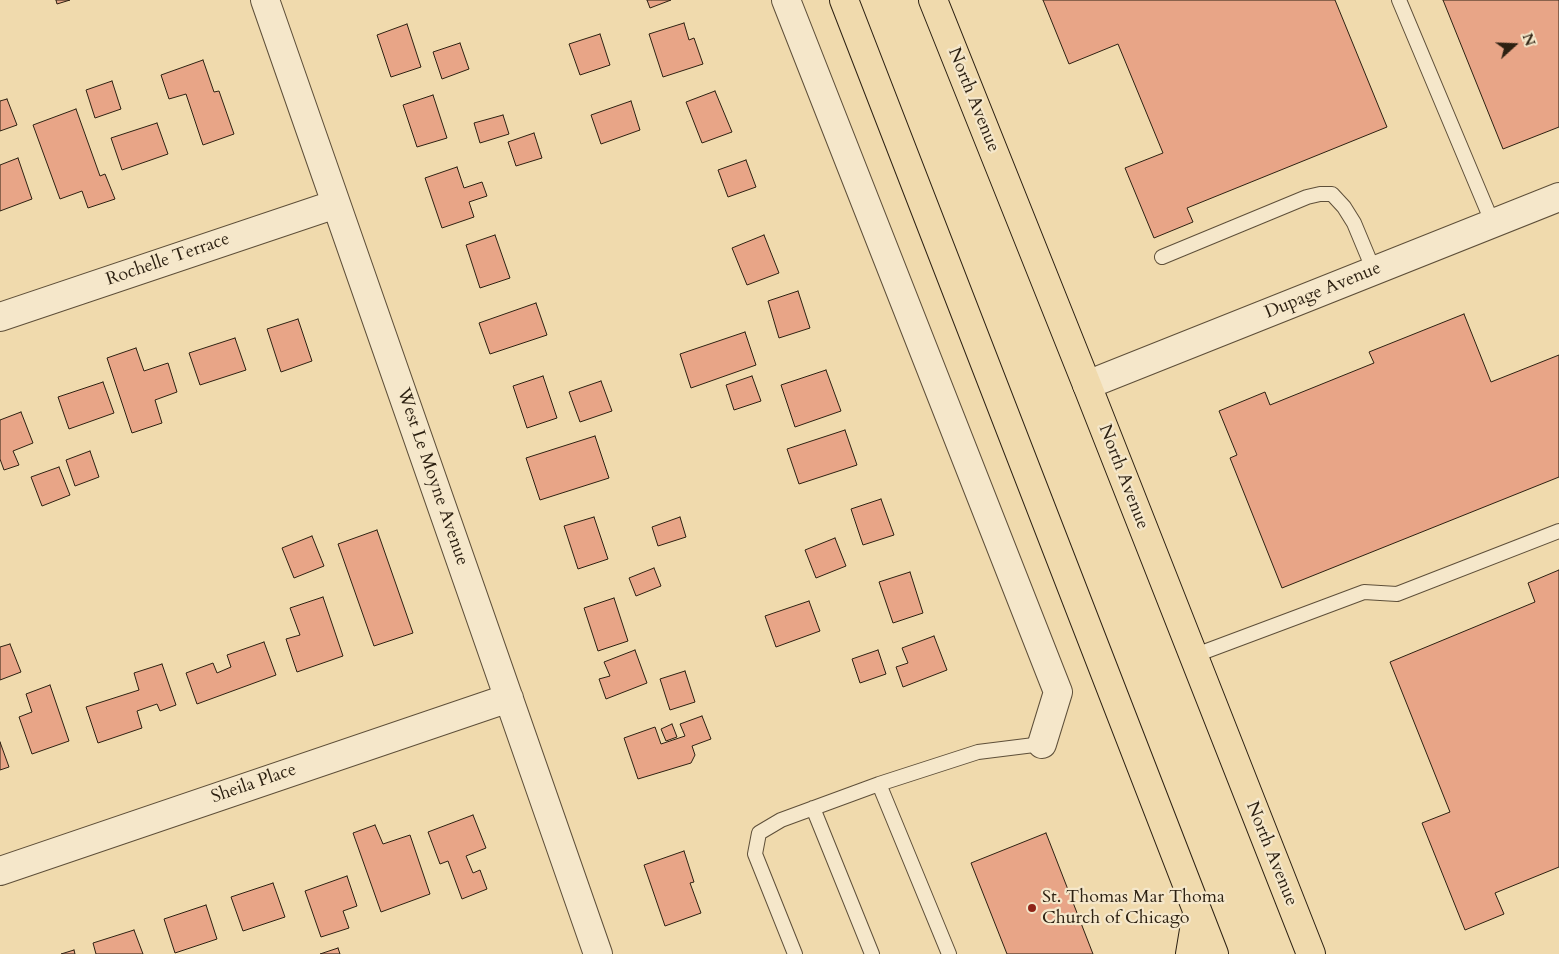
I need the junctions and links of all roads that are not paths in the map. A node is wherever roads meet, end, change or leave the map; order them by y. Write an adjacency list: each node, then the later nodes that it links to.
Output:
1 (265, 0): 7 (street, West Le Moyne Avenue)
2 (786, 0): 16 (street)
3 (844, 0): 20 (main road)
4 (933, 0): 12 (main road, North Avenue)
5 (1399, 0): 8 (lane)
6 (1559, 198): 8 (street, Dupage Avenue)
7 (336, 204): 11 (street, Rochelle Terrace); 15 (street, West Le Moyne Avenue)
8 (1493, 224): 10 (street, Dupage Avenue)
9 (1162, 257): 10 (lane)
10 (1374, 271): 12 (street, Dupage Avenue)
11 (0, 317)
12 (1087, 385): 14 (main road, North Avenue)
13 (1559, 532): 14 (lane)
14 (1193, 656): 27 (main road, North Avenue)
15 (509, 698): 19 (street, Sheila Place); 21 (street, West Le Moyne Avenue)
16 (1042, 744): 17 (lane)
17 (879, 784): 18 (lane); 24 (lane)
18 (813, 808): 22 (lane); 23 (lane)
19 (0, 871)
20 (1197, 911): 25 (main road); 26 (main road)
21 (598, 954)
22 (795, 954)
23 (872, 954)
24 (950, 954)
25 (1190, 954)
26 (1214, 954)
27 (1311, 954)

